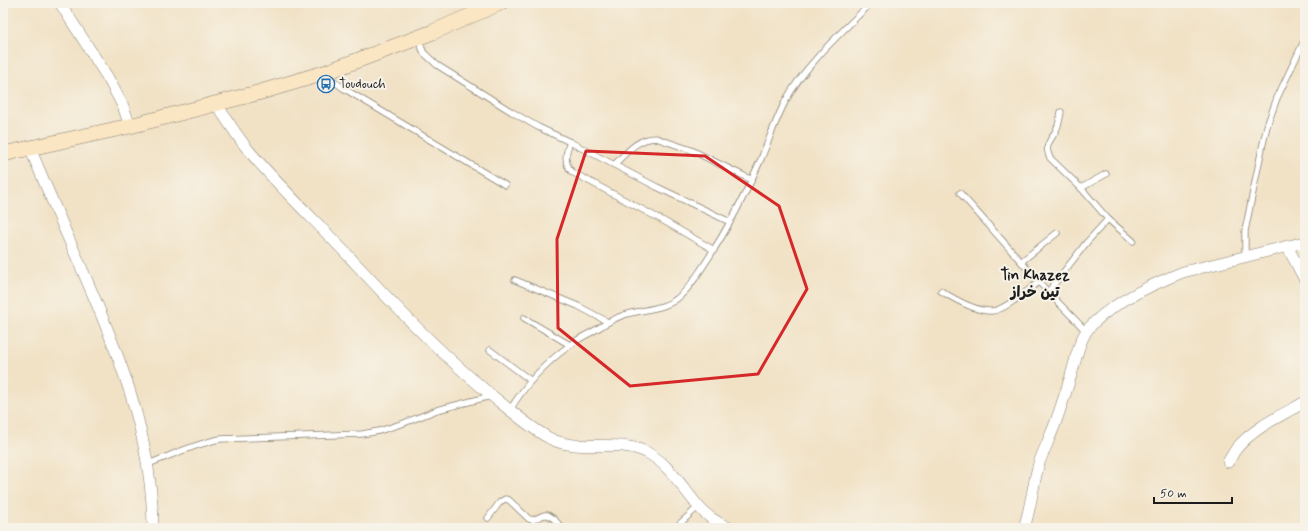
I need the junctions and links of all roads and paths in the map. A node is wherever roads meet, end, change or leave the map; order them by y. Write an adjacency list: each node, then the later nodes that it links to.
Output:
1 (60, 3): 9 (street)
2 (500, 3): 4 (main road)
3 (871, 3): 15 (lane)
4 (419, 36): 6 (main road); 10 (lane)
5 (1305, 39): 26 (lane)
6 (324, 73): 7 (main road); 16 (lane)
7 (216, 104): 9 (main road); 39 (street)
8 (1061, 112): 17 (lane)
9 (130, 126): 11 (main road)
10 (570, 142): 13 (lane); 25 (lane)
11 (30, 148): 12 (main road); 43 (street)
12 (3, 154)
13 (615, 164): 15 (lane); 20 (lane)
14 (1106, 174): 17 (lane)
15 (752, 180): 20 (lane)
16 (505, 185)
17 (1082, 188): 19 (lane)
18 (960, 193): 27 (lane)
19 (1108, 219): 22 (lane); 32 (lane)
20 (730, 222): 25 (lane)
21 (1057, 233): 27 (lane)
22 (1133, 241)
23 (1305, 242): 24 (street)
24 (1287, 246): 26 (street); 29 (street)
25 (714, 250): 34 (lane)
26 (1244, 257): 35 (street)
27 (1022, 261): 30 (lane)
28 (515, 280): 34 (lane)
29 (1305, 280)
30 (1039, 282): 31 (lane); 32 (lane)
31 (941, 291)
32 (1048, 292): 35 (lane)
33 (524, 318): 36 (lane)
34 (608, 322): 36 (lane)
35 (1086, 332): 50 (street)
36 (570, 345): 38 (lane)
37 (490, 350): 38 (lane)
38 (530, 380): 41 (lane)
39 (491, 395): 41 (street); 43 (lane)
40 (1305, 402): 42 (street)
41 (510, 410): 44 (street)
42 (1228, 462)
43 (148, 464): 46 (street)
44 (698, 507): 48 (lane); 49 (street)
45 (488, 518): 47 (lane)
46 (153, 528)
47 (562, 528)
48 (675, 528)
49 (729, 528)
50 (1024, 528)

